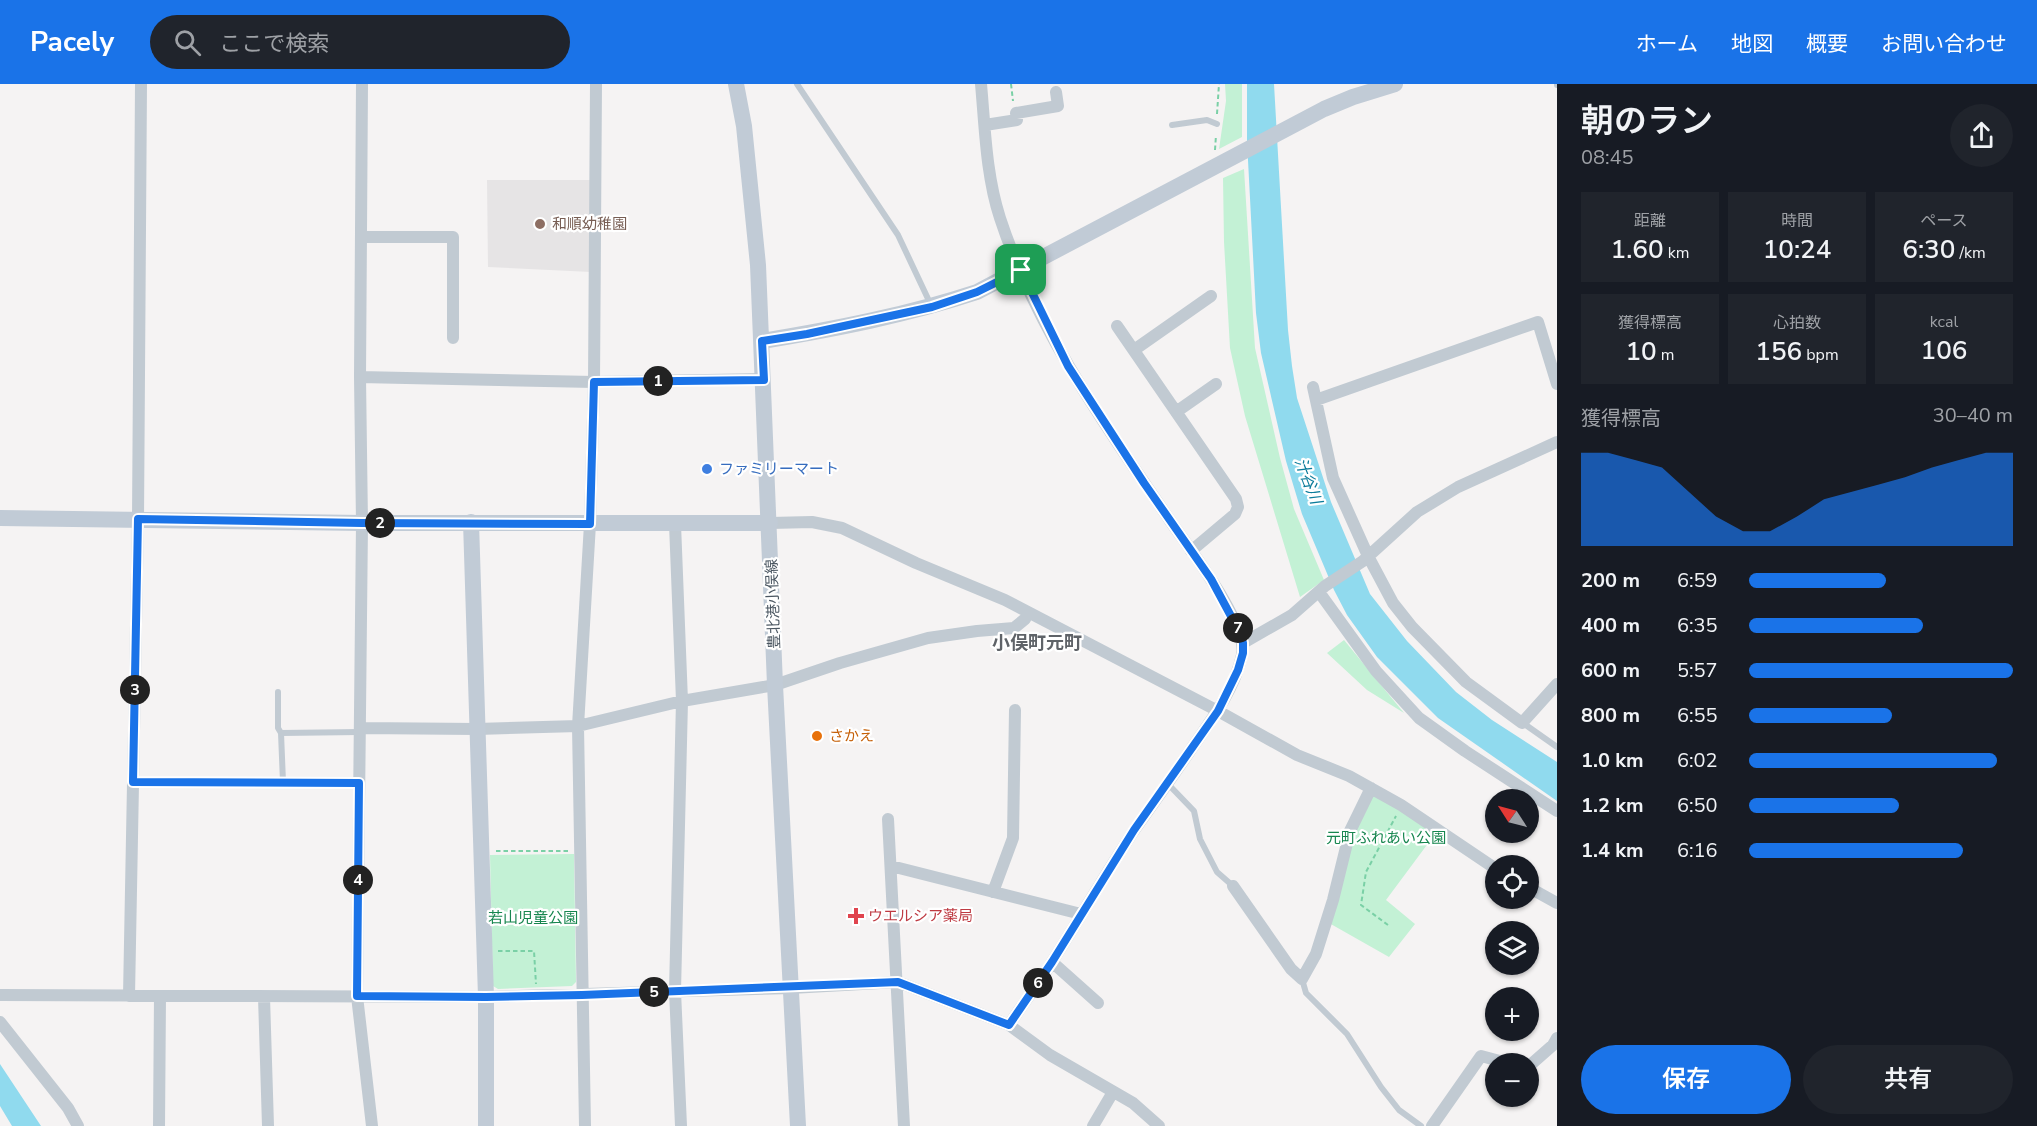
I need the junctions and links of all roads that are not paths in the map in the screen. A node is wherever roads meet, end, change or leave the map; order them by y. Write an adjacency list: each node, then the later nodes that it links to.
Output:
1 (141, 84): 30 (street)
2 (362, 84): 12 (street)
3 (596, 84): 22 (street)
4 (736, 84): 18 (street, 豊北港小俣線)
5 (797, 84): 15 (lane)
6 (981, 84): 10 (street)
7 (1395, 84): 13 (street)
8 (1056, 92): 10 (street)
9 (1217, 124): 11 (lane)
10 (985, 125): 13 (street)
11 (1172, 125)
12 (361, 237): 17 (street); 20 (street)
13 (1021, 270): 15 (street); 36 (street)
14 (1211, 296): 19 (street)
15 (932, 307): 18 (street)
16 (1117, 326): 19 (street)
17 (453, 338)
18 (762, 341): 21 (street, 豊北港小俣線)
19 (1134, 350): 27 (street)
20 (360, 377): 22 (street); 32 (street)
21 (764, 380): 22 (street); 33 (street, 豊北港小俣線)
22 (594, 382): 34 (street)
23 (1216, 384): 27 (street)
24 (1557, 384): 26 (street)
25 (1313, 387): 26 (street)
26 (1316, 400): 37 (street)
27 (1176, 412): 36 (street)
28 (1557, 442): 37 (street)
29 (0, 518): 30 (street)
30 (138, 519): 32 (street); 53 (street)
31 (471, 522): 32 (street); 34 (street); 49 (street)
32 (362, 523): 50 (street)
33 (770, 523): 35 (street); 39 (street); 42 (street, 豊北港小俣線)
34 (590, 524): 35 (street); 48 (street)
35 (675, 524): 44 (street)
36 (1191, 551): 40 (street)
37 (1366, 559): 38 (street); 47 (street)
38 (1322, 589): 40 (street); 58 (street)
39 (1028, 614): 42 (street); 46 (street)
40 (1243, 643): 46 (street)
41 (1557, 684): 47 (street)
42 (775, 685): 44 (street); 70 (street, 豊北港小俣線)
43 (278, 692): 51 (lane)
44 (682, 701): 48 (street); 71 (street)
45 (1015, 710): 63 (street)
46 (1218, 711): 56 (street); 57 (street)
47 (1522, 723): 52 (lane)
48 (578, 726): 49 (street); 73 (street)
49 (477, 729): 50 (street); 78 (street)
50 (360, 730): 51 (lane); 55 (street)
51 (281, 733): 54 (lane)
52 (1557, 747)
53 (133, 782): 54 (lane); 74 (street)
54 (283, 782): 55 (lane)
55 (359, 783): 76 (street)
56 (1168, 784): 62 (lane); 66 (street)
57 (1371, 788): 60 (street); 68 (street)
58 (1557, 811)
59 (888, 819): 61 (street)
60 (1485, 861)
61 (891, 866): 63 (street); 69 (street)
62 (1233, 886): 68 (street)
63 (993, 892): 66 (street)
64 (1539, 893): 65 (street)
65 (1557, 903)
66 (1081, 914): 67 (street)
67 (1052, 962): 79 (street); 81 (street)
68 (1302, 979): 97 (lane)
69 (898, 982): 70 (street); 81 (street); 94 (street)
70 (791, 988): 71 (street); 93 (street, 豊北港小俣線)
71 (675, 991): 73 (street); 92 (street)
72 (0, 995): 74 (street)
73 (582, 995): 78 (street); 91 (street)
74 (129, 996): 75 (street)
75 (160, 996): 77 (street); 87 (street)
76 (357, 996): 77 (street); 78 (street); 89 (street)
77 (264, 997): 88 (street)
78 (486, 997): 90 (street)
79 (1098, 1003)
80 (0, 1022): 86 (street)
81 (1009, 1025): 85 (street)
82 (1557, 1038): 84 (street)
83 (1485, 1057): 98 (street)
84 (1539, 1057)
85 (1113, 1092): 95 (street); 96 (street)
86 (78, 1126)
87 (159, 1126)
88 (268, 1126)
89 (372, 1126)
90 (486, 1126)
91 (585, 1126)
92 (681, 1126)
93 (798, 1126)
94 (904, 1126)
95 (1093, 1126)
96 (1159, 1126)
97 (1422, 1126)
98 (1432, 1126)

